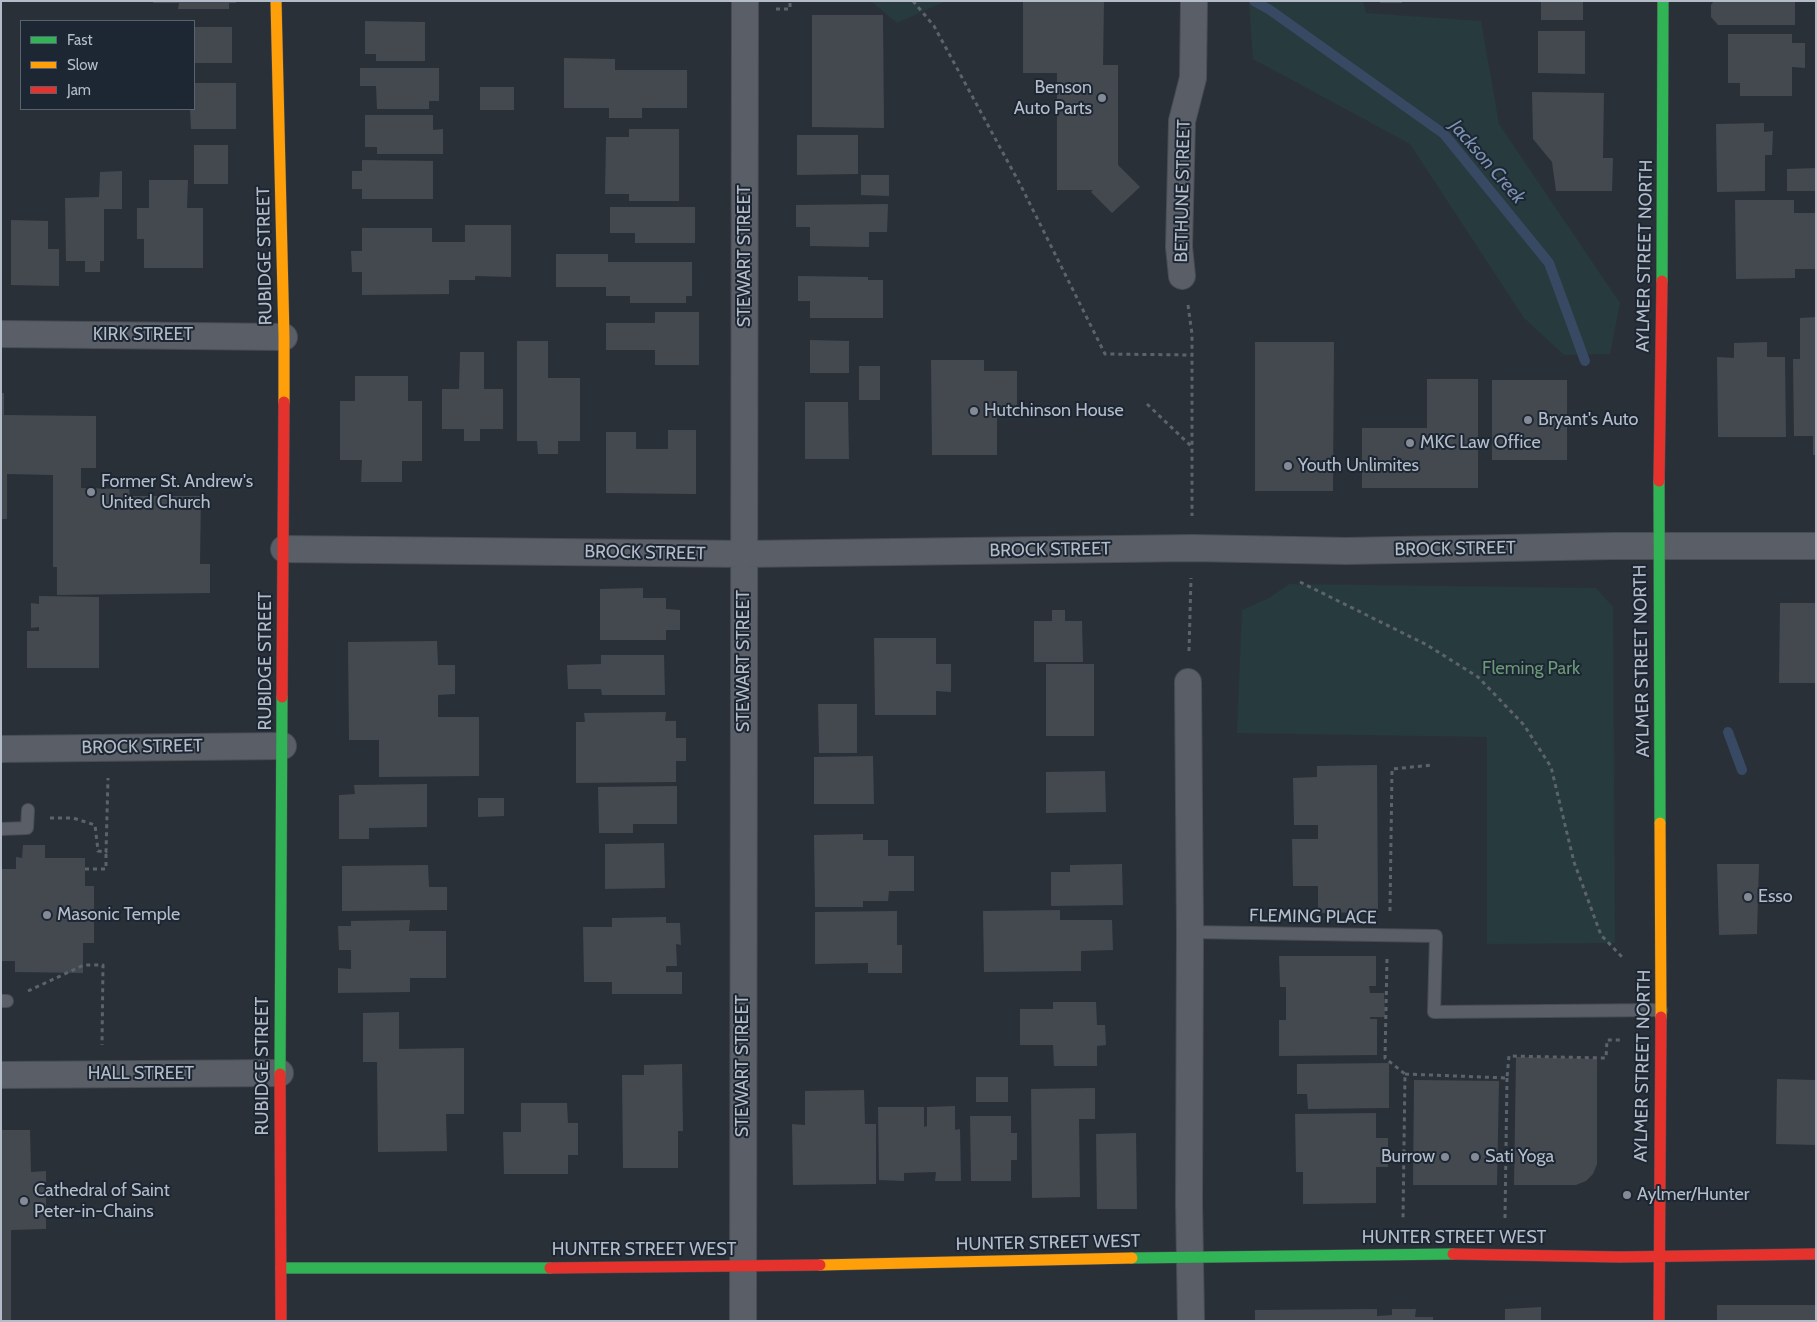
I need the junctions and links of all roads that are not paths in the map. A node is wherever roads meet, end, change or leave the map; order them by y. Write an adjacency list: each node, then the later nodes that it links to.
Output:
1 (745, 1): 11 (street, STEWART STREET)
2 (1194, 1): 5 (street, BETHUNE STREET)
3 (1663, 1): 9 (main road, AYLMER STREET NORTH)
4 (278, 8): 7 (main road, RUBIDGE STREET)
5 (1182, 276)
6 (1, 334): 7 (street, KIRK STREET)
7 (284, 337): 10 (main road, RUBIDGE STREET)
8 (1816, 546): 9 (street, BROCK STREET)
9 (1658, 547): 11 (street, BROCK STREET); 18 (main road, AYLMER STREET NORTH)
10 (284, 549): 11 (street, BROCK STREET); 13 (main road, RUBIDGE STREET)
11 (744, 554): 24 (street, STEWART STREET)
12 (1188, 682): 17 (street)
13 (283, 746): 14 (street, BROCK STREET); 19 (main road, RUBIDGE STREET)
14 (1, 748)
15 (28, 810): 16 (lane)
16 (1, 829)
17 (1190, 932): 18 (lane, FLEMING PLACE); 23 (street)
18 (1661, 1010): 22 (main road, AYLMER STREET NORTH)
19 (280, 1073): 20 (street, HALL STREET); 25 (main road, RUBIDGE STREET)
20 (1, 1075)
21 (1816, 1254): 22 (main road, HUNTER STREET WEST)
22 (1658, 1256): 23 (main road, HUNTER STREET WEST); 29 (main road, AYLMER STREET NORTH)
23 (1190, 1257): 24 (main road, HUNTER STREET WEST); 28 (street)
24 (744, 1267): 25 (main road, HUNTER STREET WEST); 27 (street, STEWART STREET)
25 (282, 1268): 26 (main road, RUBIDGE STREET)
26 (281, 1321)
27 (743, 1321)
28 (1191, 1321)
29 (1659, 1321)

